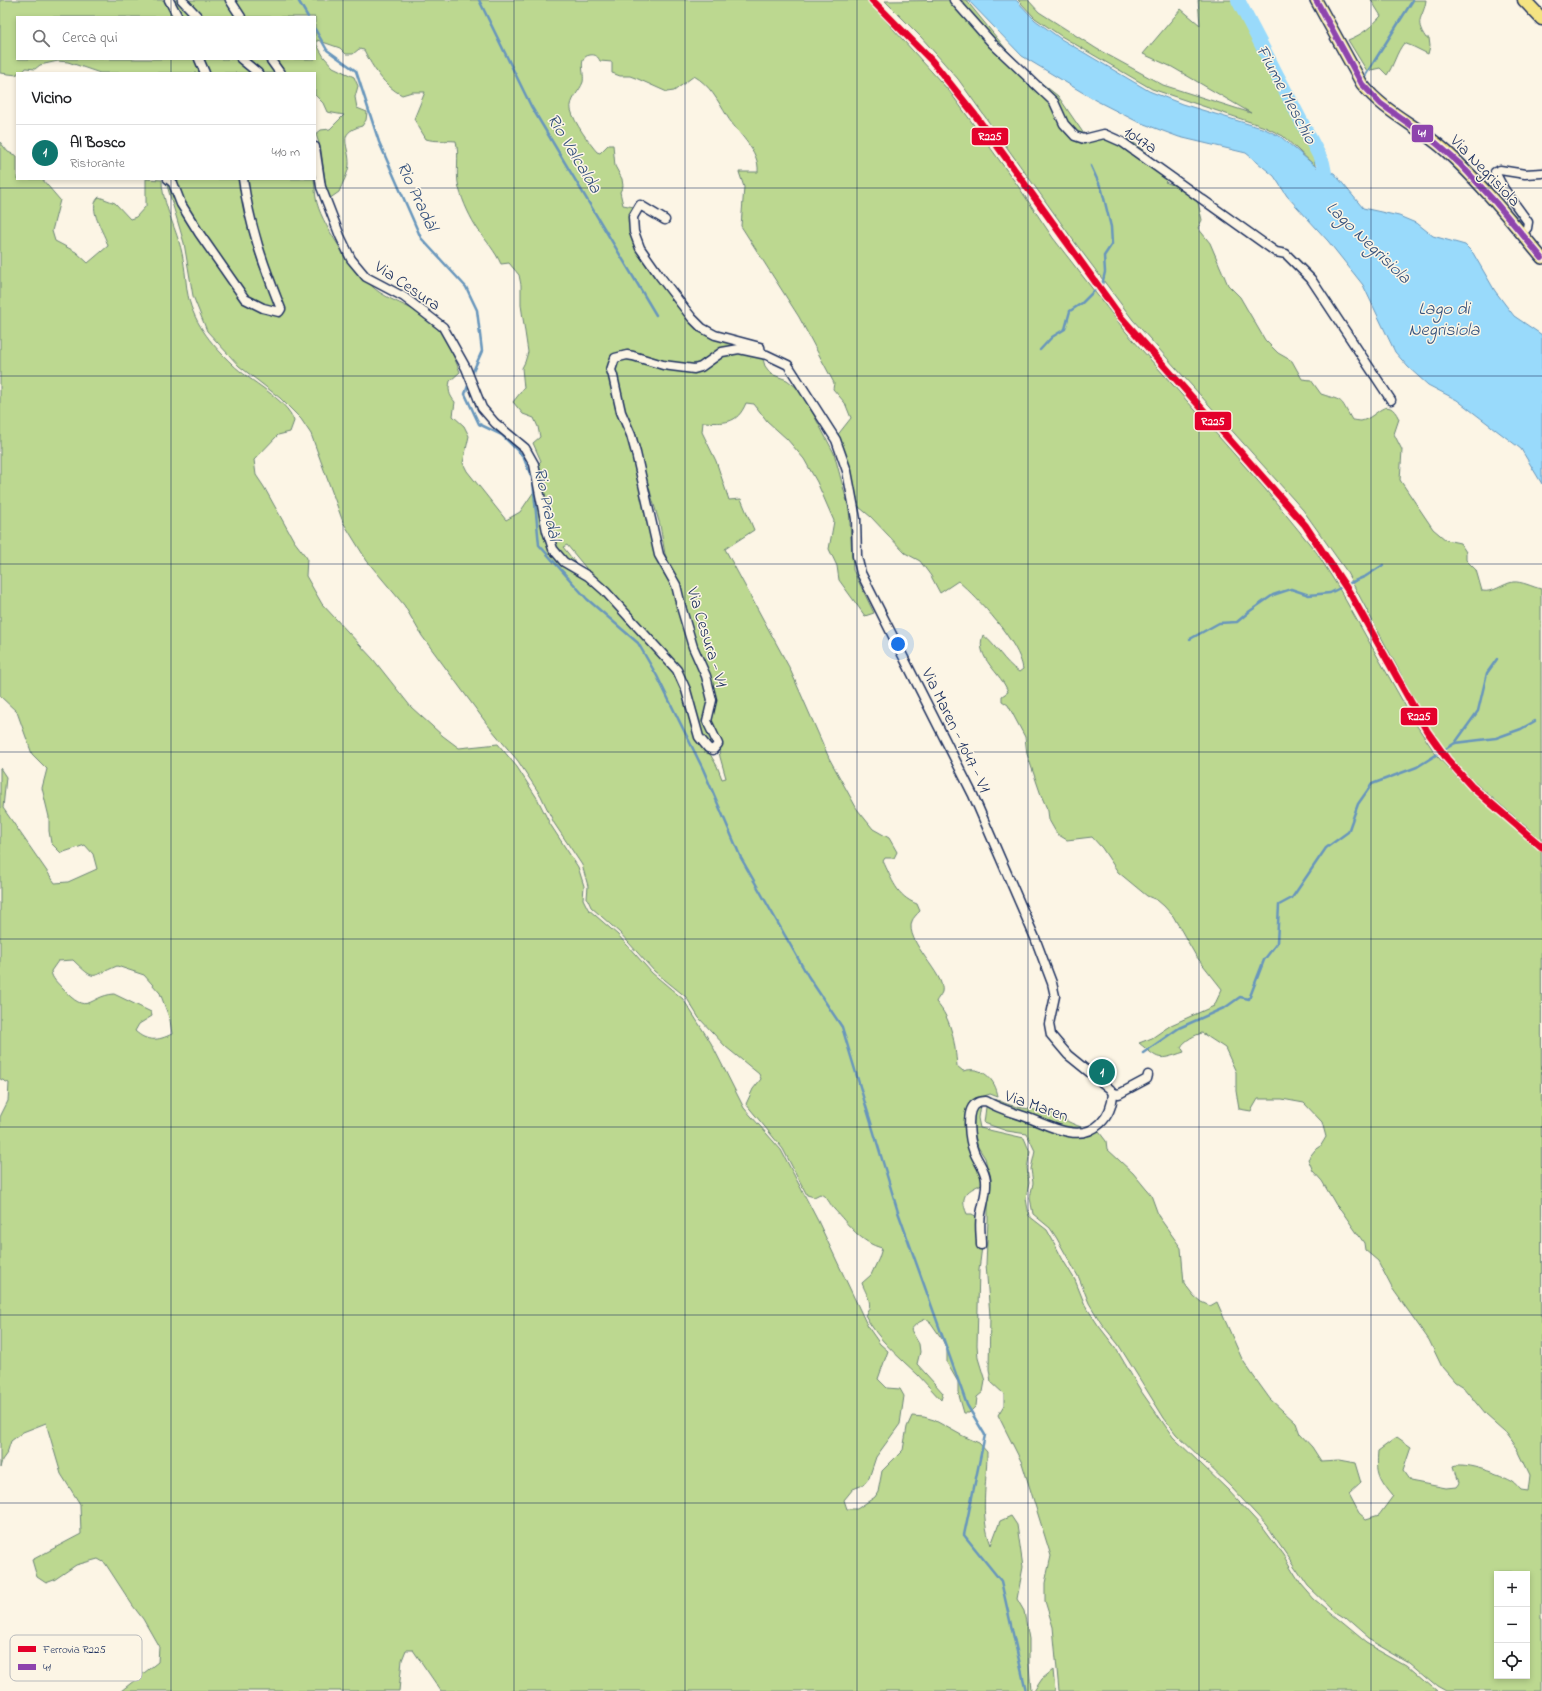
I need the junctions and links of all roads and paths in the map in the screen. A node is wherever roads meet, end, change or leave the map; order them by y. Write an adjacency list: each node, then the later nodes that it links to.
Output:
1 (169, 0): 7 (street)
2 (182, 0): 8 (street)
3 (230, 0): 9 (street)
4 (954, 0): 26 (street, 1047a)
5 (1316, 0): 22 (main road, Via Negrisiola)
6 (1524, 0): 10 (highway)
7 (177, 16)
8 (197, 16)
9 (240, 16)
10 (1542, 19)
11 (199, 60): 14 (street)
12 (243, 60): 15 (street)
13 (271, 60): 16 (street)
14 (205, 72)
15 (257, 72)
16 (279, 72)
17 (316, 154): 25 (street, Via Cesura)
18 (1542, 173): 22 (street)
19 (169, 180): 20 (street)
20 (243, 180)
21 (665, 220): 24 (street)
22 (1522, 234): 23 (main road, Via Negrisiola)
23 (1542, 258)
24 (760, 353): 25 (street, Via Cesura - V1); 28 (street, Via Maren - 1047 - V1)
25 (471, 381)
26 (1391, 400)
27 (1148, 1075): 28 (street)
28 (1113, 1093): 29 (street, Via Maren)
29 (981, 1245)

